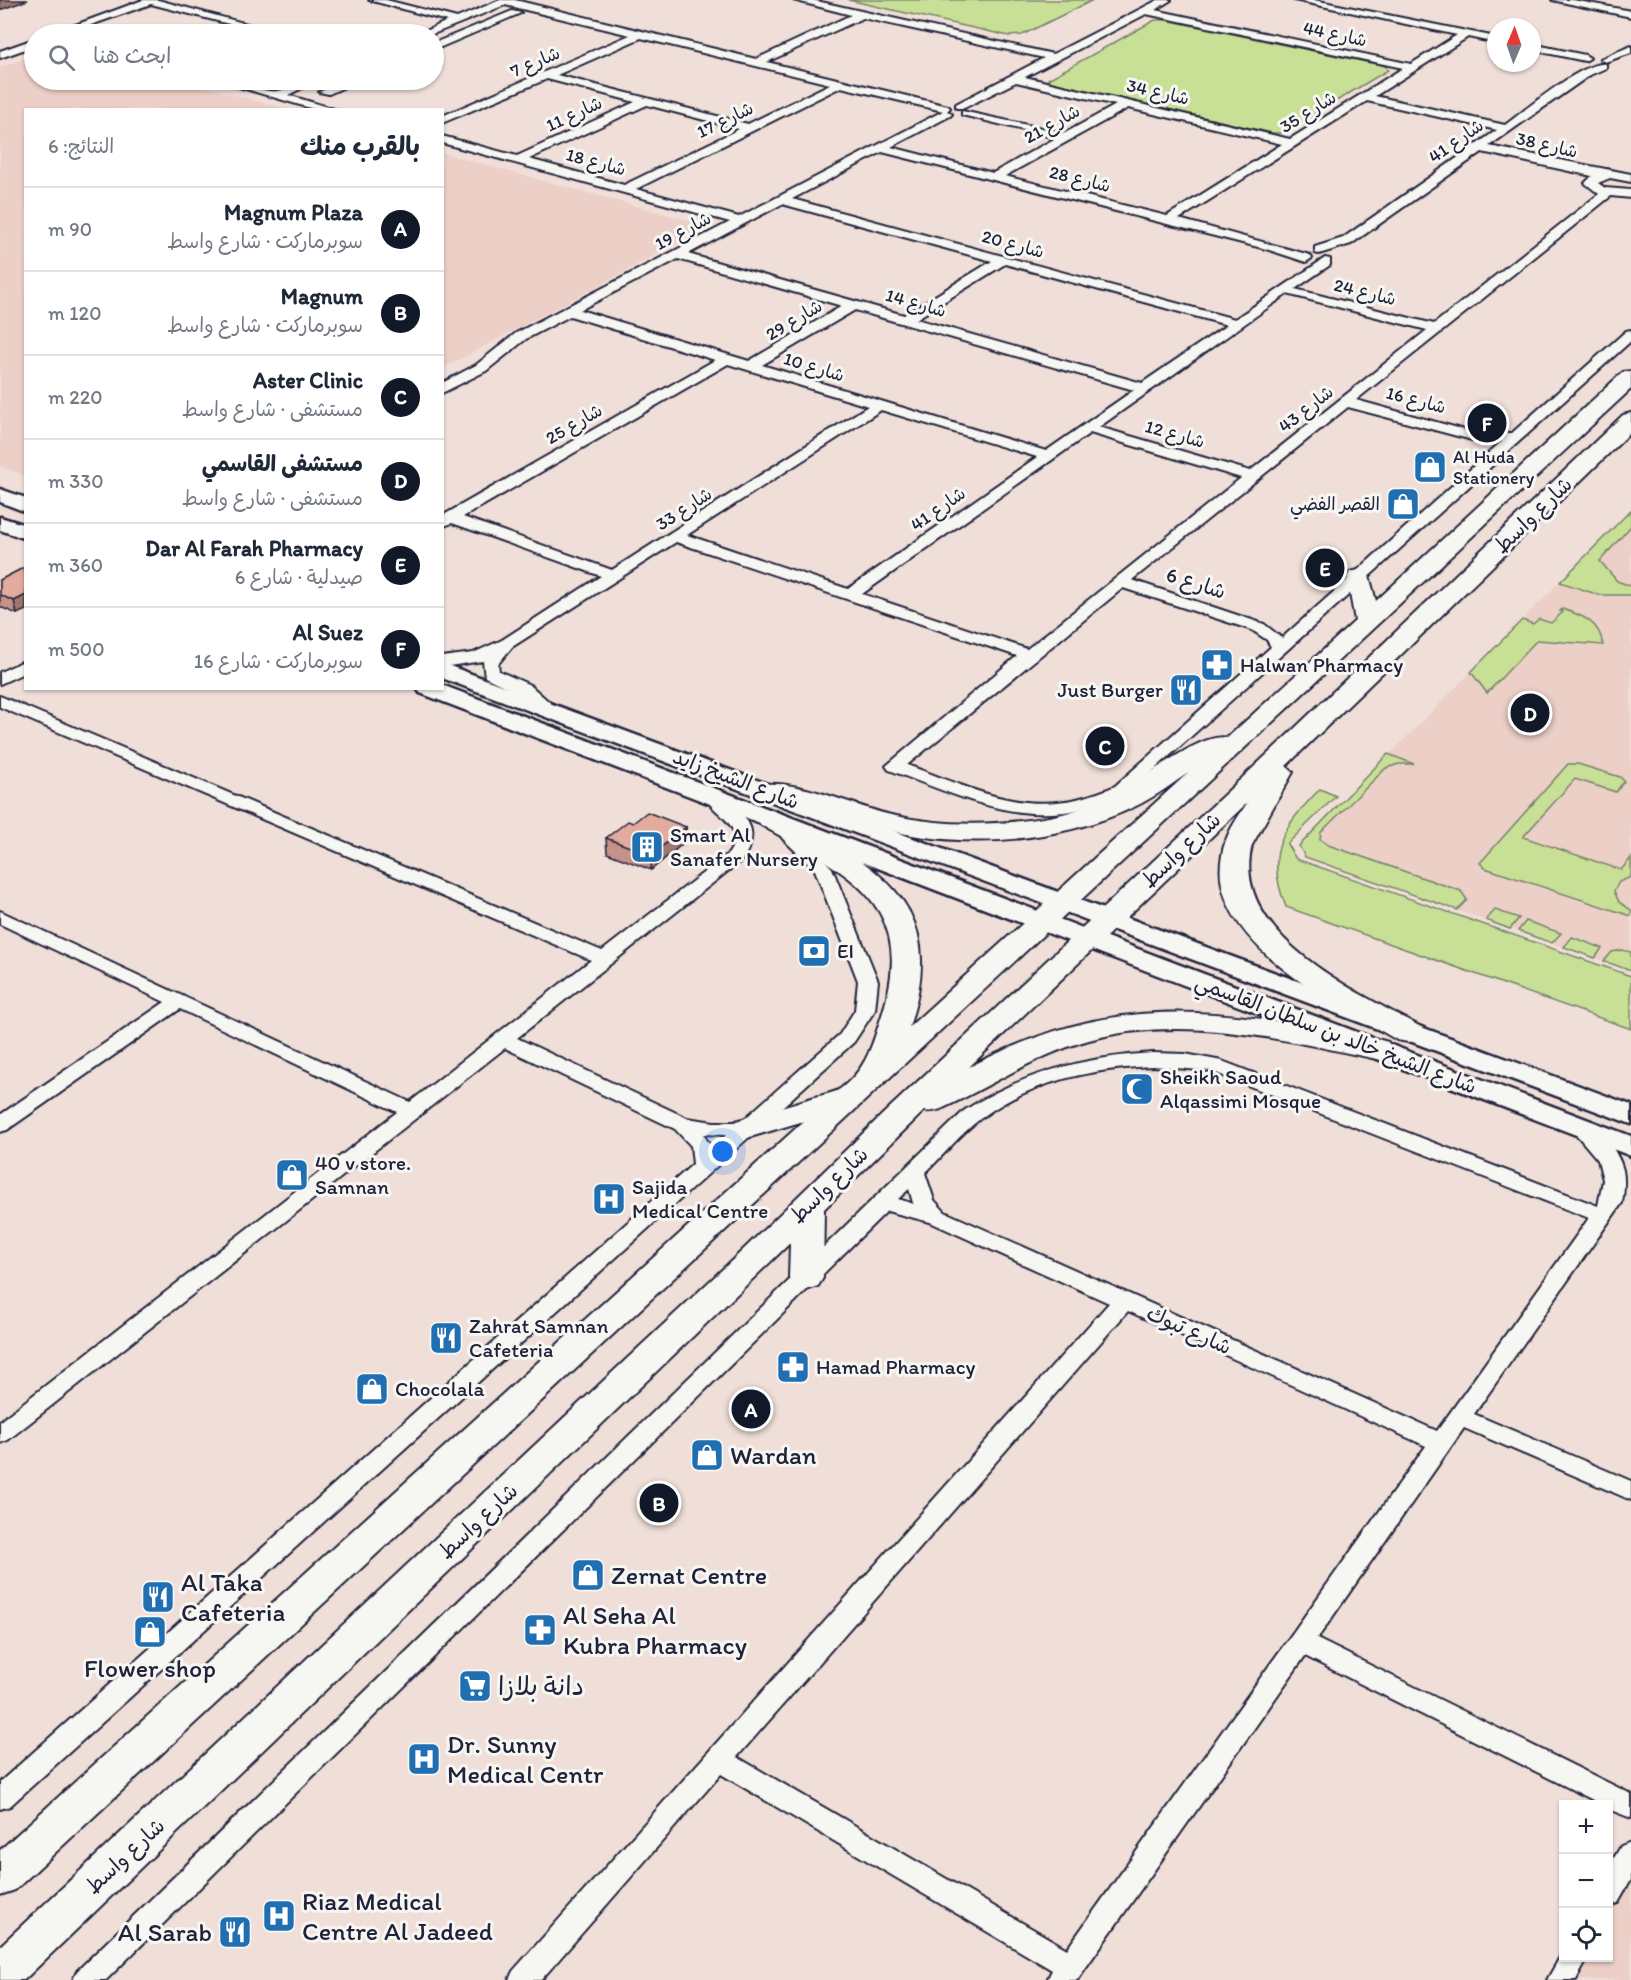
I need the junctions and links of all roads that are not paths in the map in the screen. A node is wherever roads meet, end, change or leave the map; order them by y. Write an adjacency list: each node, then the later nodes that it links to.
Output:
1 (374, 0): 12 (street)
2 (798, 0): 10 (street)
3 (1166, 0): 8 (street)
4 (1299, 0): 17 (street)
5 (1557, 0): 11 (street)
6 (151, 1): 13 (street); 14 (street)
7 (507, 1): 12 (street); 16 (street)
8 (1145, 11): 24 (street); 27 (street, شارع 44)
9 (516, 13): 19 (street)
10 (862, 14): 24 (street); 25 (street)
11 (1631, 14)
12 (458, 21): 15 (street)
13 (85, 24)
14 (240, 24)
15 (444, 26)
16 (640, 34): 25 (street); 28 (street, شارع 7)
17 (1466, 34): 18 (street); 27 (street, شارع 35)
18 (1487, 38)
19 (444, 41)
20 (24, 46): 23 (street)
21 (1631, 49): 26 (street, شارع 41)
22 (1541, 50): 26 (street)
23 (0, 55)
24 (1053, 57): 29 (street)
25 (757, 63): 30 (street)
26 (1586, 65): 44 (street, شارع 41)
27 (1412, 67): 36 (street, شارع 35)
28 (546, 75): 37 (street); 42 (street, شارع 7)
29 (1015, 78): 38 (street, شارع 34); 40 (street)
30 (840, 83): 41 (street); 43 (street, شارع 17)
31 (258, 90): 35 (street)
32 (289, 90): 35 (street)
33 (329, 90): 34 (street)
34 (324, 92)
35 (277, 95): 39 (street)
36 (1364, 97): 44 (street); 47 (street, شارع 35)
37 (646, 101): 43 (street); 51 (street, شارع 11)
38 (1126, 104): 45 (street, شارع 21); 47 (street, شارع 34)
39 (325, 108)
40 (963, 110): 41 (street); 45 (street)
41 (945, 111): 48 (street, شارع 19)
42 (444, 119)
43 (749, 128): 57 (street, شارع 17)
44 (1508, 129): 49 (street, شارع 41)
45 (1066, 137): 54 (street, شارع 21)
46 (444, 140): 51 (street, شارع 18)
47 (1292, 142): 61 (street, شارع 35)
48 (880, 147): 54 (street, شارع 28); 60 (street, شارع 19)
49 (1480, 148): 50 (street, شارع 41); 53 (street, شارع 38)
50 (1467, 157): 56 (street, شارع 38); 63 (street, شارع 41)
51 (518, 160): 57 (street, شارع 18)
52 (1631, 168): 53 (street)
53 (1608, 175): 55 (street, شارع 38); 56 (street)
54 (995, 177): 61 (street, شارع 28)
55 (1631, 178)
56 (1592, 185): 58 (street, شارع 38)
57 (626, 189): 62 (street, شارع 18)
58 (1607, 193): 59 (street); 72 (street, شارع 43)
59 (1631, 194)
60 (780, 200): 62 (street, شارع 19); 66 (street, شارع 20)
61 (1169, 220): 65 (street, شارع 28)
62 (740, 221): 64 (street, شارع 19)
63 (1347, 241): 65 (street, شارع 41); 65 (street, شارع 41)
64 (678, 255): 68 (street, شارع 14); 69 (street, شارع 19)
65 (1317, 256): 67 (street, شارع 41)
66 (1003, 260): 70 (street); 71 (street, شارع 20)
67 (1285, 290): 71 (street, شارع 41); 72 (street, شارع 24)
68 (855, 304): 70 (street, شارع 14); 75 (street, شارع 29)
69 (570, 311): 74 (street, شارع 10); 78 (street, شارع 19)
70 (907, 319): 77 (street, شارع 14)
71 (1236, 323): 77 (street, شارع 41)
72 (1437, 329): 79 (street, شارع 43)
73 (1631, 334): 84 (street)
74 (726, 359): 75 (street, شارع 10); 90 (street, شارع 25)
75 (751, 366): 80 (street, شارع 10)
76 (1631, 377): 99 (main road, شارع واسط)
77 (1143, 387): 82 (street, شارع 41)
78 (444, 388)
79 (1347, 402): 83 (street, شارع 16); 87 (street, شارع 43)
80 (879, 405): 86 (street, شارع 10); 94 (street, شارع 33)
81 (1631, 420): 113 (main road, شارع واسط)
82 (1087, 428): 86 (street, شارع 41); 87 (street, شارع 12)
83 (1476, 437): 84 (street, شارع 16); 85 (street, شارع 16)
84 (1517, 437): 85 (street)
85 (1498, 454): 96 (street)
86 (1048, 456): 98 (street, شارع 41)
87 (1251, 476): 97 (street, شارع 43)
88 (0, 495): 89 (main road)
89 (24, 505)
90 (447, 520): 95 (street)
91 (0, 523): 93 (main road)
92 (0, 532): 93 (street)
93 (24, 533)
94 (677, 537): 95 (street, شارع 33); 98 (street)
95 (615, 576): 102 (street, شارع 33)
96 (1359, 577): 99 (main road); 101 (street)
97 (1121, 582): 100 (street, شارع 6); 104 (street, شارع 43)
98 (851, 594): 104 (street)
99 (1367, 621): 112 (main road, شارع واسط)
100 (1258, 627): 101 (street, شارع 6); 103 (street, شارع 6)
101 (1305, 627): 103 (street)
102 (508, 643): 105 (street, شارع 33); 111 (street, شارع 33)
103 (1280, 649): 115 (street)
104 (1029, 655): 115 (street, شارع 43)
105 (444, 662)
106 (24, 666): 108 (street)
107 (444, 671): 111 (main road, شارع الشيخ زايد)
108 (0, 679)
109 (433, 690): 114 (main road, شارع الشيخ زايد)
110 (0, 701): 121 (street)
111 (548, 708): 116 (main road, شارع الشيخ زايد)
112 (1248, 733): 115 (main road); 117 (main road, شارع واسط)
113 (1281, 756): 119 (main road, شارع واسط); 123 (main road)
114 (714, 798): 116 (main road, شارع الشيخ زايد); 121 (street)
115 (1107, 804): 116 (main road)
116 (770, 805): 117 (main road, شارع الشيخ زايد); 126 (main road); 134 (street)
117 (1052, 912): 119 (main road, شارع الشيخ خالد بن سلطان القاسمي); 120 (main road, شارع الشيخ خالد بن سلطان القاسمي); 126 (main road, شارع واسط)
118 (0, 917): 122 (street)
119 (1110, 918): 120 (main road, شارع واسط); 123 (main road, شارع الشيخ خالد بن سلطان القاسمي)
120 (1086, 940): 125 (main road, شارع الشيخ خالد بن سلطان القاسمي); 130 (main road, شارع واسط)
121 (604, 959): 124 (street)
122 (179, 1001): 128 (street); 132 (street)
123 (1408, 1033): 129 (main road, شارع الشيخ خالد بن سلطان القاسمي)
124 (502, 1039): 128 (street); 131 (street)
125 (1377, 1049): 130 (main road); 133 (main road, شارع الشيخ خالد بن سلطان القاسمي)
126 (878, 1069): 127 (main road, شارع واسط)
127 (848, 1097): 134 (main road); 153 (main road, شارع واسط)
128 (410, 1110): 145 (street)
129 (1631, 1115)
130 (894, 1121): 139 (main road, شارع واسط)
131 (682, 1124): 134 (street); 136 (street)
132 (0, 1125)
133 (1579, 1126): 135 (main road, شارع الشيخ خالد بن سلطان القاسمي); 140 (street)
134 (747, 1128): 136 (street)
135 (1631, 1147)
136 (704, 1168): 150 (street)
137 (914, 1173): 138 (street); 140 (street); 141 (street)
138 (885, 1203): 141 (street, شارع تبوك); 142 (street)
139 (808, 1204): 142 (main road); 157 (main road, شارع واسط)
140 (1615, 1204): 144 (street)
141 (937, 1217): 143 (street, شارع تبوك)
142 (806, 1278): 158 (street)
143 (1124, 1301): 146 (street, شارع تبوك); 149 (street)
144 (1460, 1417): 146 (street); 147 (street)
145 (0, 1434)
146 (1442, 1443): 148 (street)
147 (1631, 1491)
148 (1300, 1642): 151 (street); 156 (street)
149 (718, 1759): 156 (street); 159 (street)
150 (0, 1798)
151 (1631, 1807)
152 (1631, 1854): 154 (street)
153 (0, 1876)
154 (1613, 1886)
155 (1572, 1962): 160 (street)
156 (1066, 1973)
157 (0, 1974)
158 (87, 1980)
159 (524, 1980)
160 (1561, 1980)

